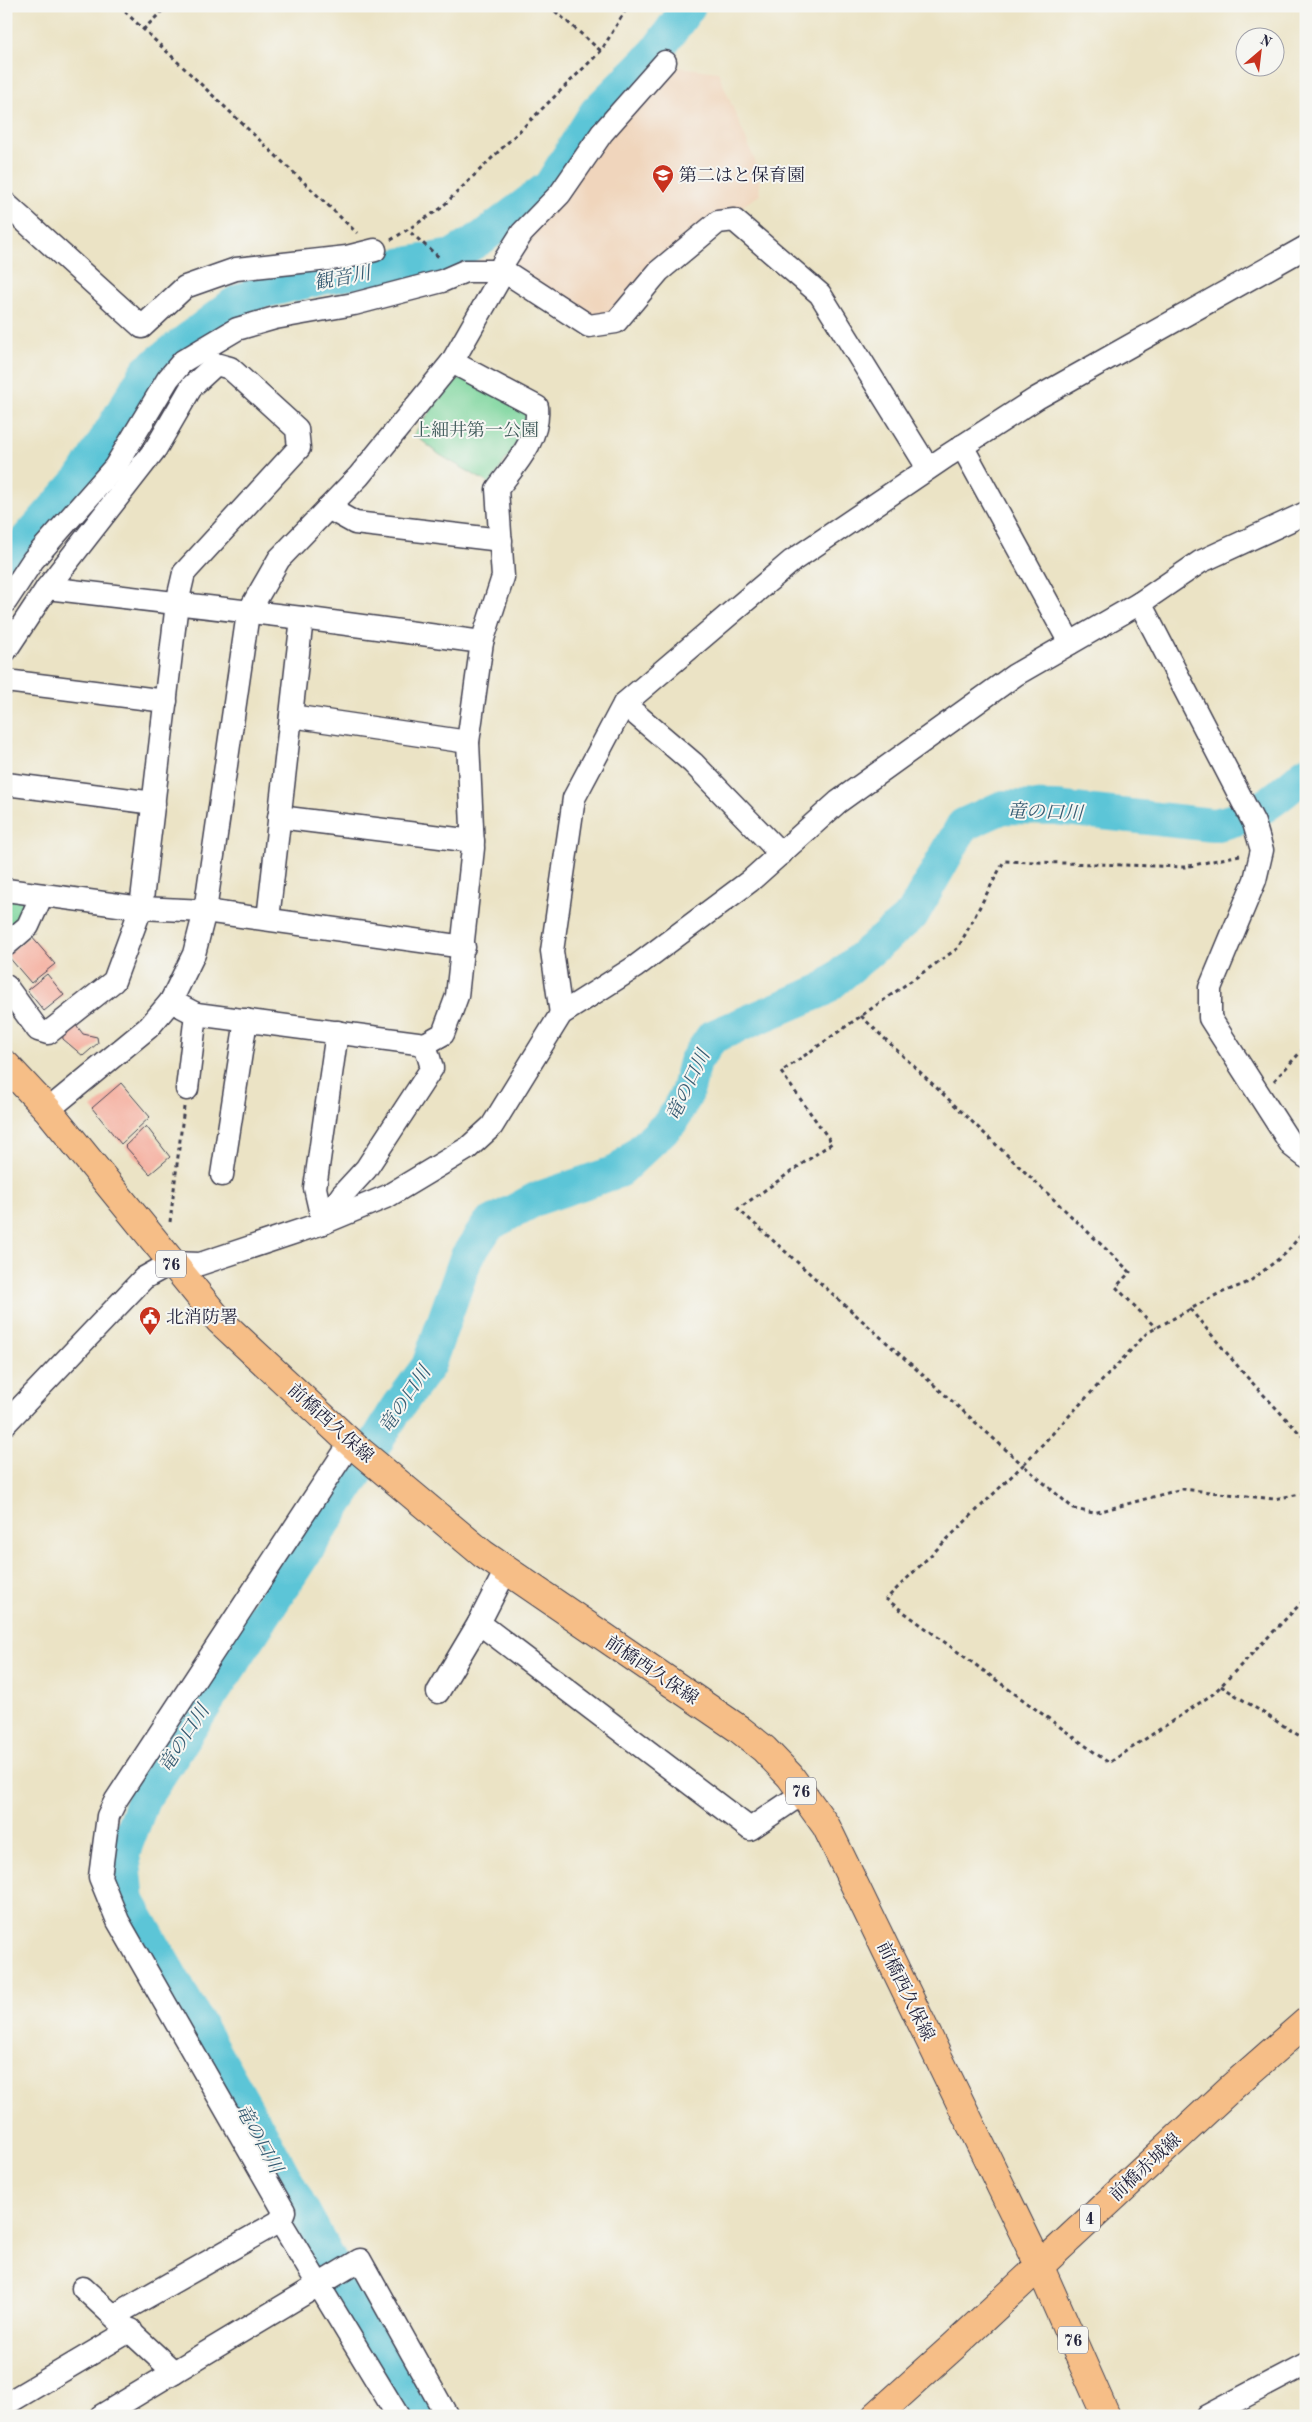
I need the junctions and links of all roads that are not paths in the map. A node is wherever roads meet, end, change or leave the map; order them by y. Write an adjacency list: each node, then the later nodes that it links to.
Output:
1 (665, 62): 5 (street)
2 (6, 204): 4 (street)
3 (1306, 247): 7 (street)
4 (375, 250)
5 (504, 271): 6 (street); 8 (street); 13 (street)
6 (452, 362): 9 (street); 11 (street)
7 (962, 446): 8 (street); 19 (street)
8 (928, 468): 23 (street)
9 (328, 508): 11 (street); 16 (street)
10 (1306, 513): 15 (street)
11 (500, 540): 18 (street)
12 (47, 588): 14 (street); 14 (street); 20 (street)
13 (6, 601)
14 (177, 603): 16 (street); 22 (street)
15 (1140, 603): 19 (street); 48 (street)
16 (248, 613): 17 (street); 34 (street)
17 (302, 618): 18 (street); 24 (street)
18 (482, 642): 25 (street)
19 (1070, 643): 30 (street)
20 (6, 650)
21 (6, 681): 22 (street)
22 (166, 701): 27 (street)
23 (624, 704): 30 (street); 41 (street)
24 (291, 716): 25 (street); 28 (street)
25 (468, 742): 29 (street)
26 (6, 784): 27 (street)
27 (154, 803): 33 (street)
28 (279, 817): 29 (street); 35 (street)
29 (473, 840): 37 (street)
30 (781, 854): 41 (street)
31 (6, 890): 32 (street)
32 (42, 894): 33 (street); 36 (street)
33 (141, 908): 34 (street); 38 (street)
34 (205, 911): 35 (street); 39 (street)
35 (268, 919): 37 (street)
36 (6, 945)
37 (464, 947): 44 (street)
38 (6, 986)
39 (171, 1001): 40 (street); 47 (street)
40 (196, 1014): 42 (street); 46 (street)
41 (561, 1014): 50 (street)
42 (246, 1020): 43 (street); 49 (street)
43 (336, 1032): 44 (street); 50 (street)
44 (425, 1044): 50 (street)
45 (6, 1065): 47 (main road, 前橋西久保線 / 76)
46 (187, 1089)
47 (48, 1110): 51 (main road, 前橋西久保線 / 76)
48 (1306, 1157)
49 (222, 1175)
50 (323, 1223): 51 (street)
51 (171, 1263): 52 (street); 53 (main road, 前橋西久保線 / 76)
52 (6, 1423)
53 (353, 1444): 54 (main road, 前橋西久保線 / 76); 59 (street)
54 (506, 1570): 55 (street); 57 (main road, 前橋西久保線 / 76)
55 (479, 1623): 56 (street); 57 (street)
56 (438, 1692)
57 (803, 1793): 60 (main road, 前橋西久保線 / 76)
58 (1306, 2022): 60 (main road, 前橋赤城線 / 4)
59 (280, 2221): 61 (street); 63 (street)
60 (1040, 2265): 71 (main road, 前橋赤城線 / 4); 72 (main road, 前橋西久保線 / 76)
61 (323, 2283): 65 (street); 69 (street); 70 (street)
62 (83, 2288): 63 (street)
63 (123, 2323): 65 (street); 66 (street)
64 (1306, 2364): 67 (street)
65 (174, 2372): 68 (street)
66 (6, 2404)
67 (1244, 2408): 73 (street)
68 (107, 2414)
69 (398, 2416)
70 (446, 2416)
71 (876, 2416)
72 (1106, 2416)
73 (1207, 2416)

